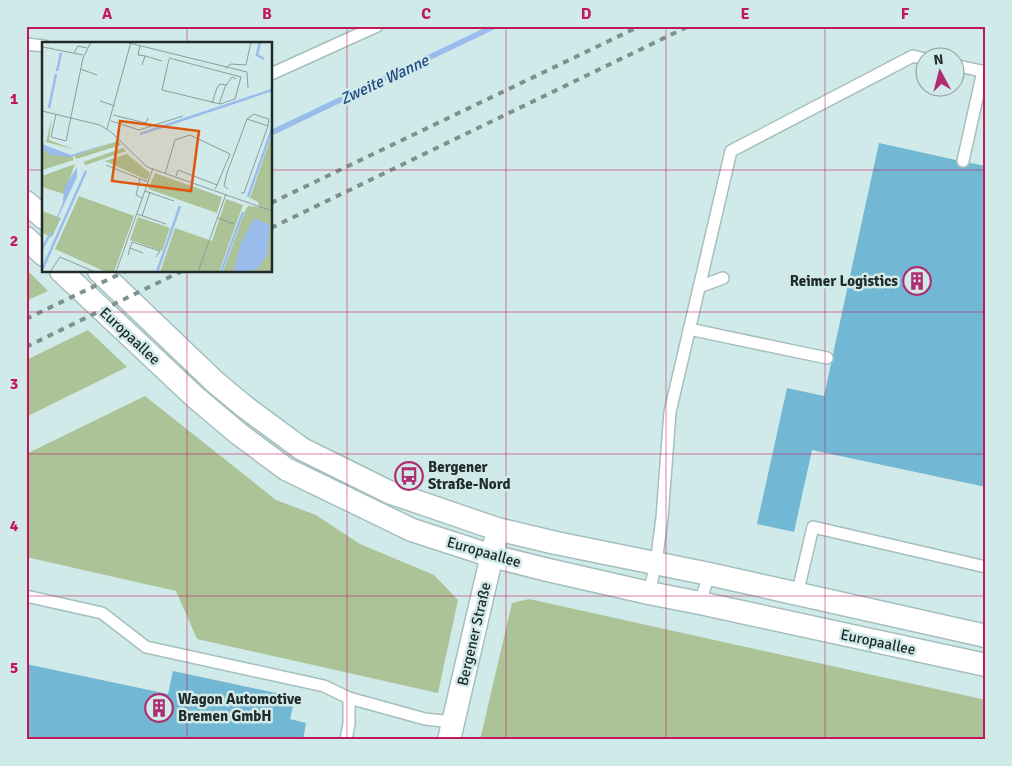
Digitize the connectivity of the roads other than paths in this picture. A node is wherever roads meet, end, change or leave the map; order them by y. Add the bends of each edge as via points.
1 (377, 26) edge
2 (26, 44) edge
3 (42, 46) edge
4 (914, 56) edge
5 (964, 67) edge
6 (985, 72) edge
7 (272, 74) edge
8 (963, 161) dead end
9 (26, 202) edge
10 (42, 216) edge
11 (26, 238) edge
12 (42, 253) edge
13 (62, 272) edge
14 (100, 272) edge
15 (723, 278) dead end
16 (699, 287) junction
17 (689, 329) junction
18 (827, 358) dead end
19 (497, 529) junction
20 (492, 556) junction
21 (656, 563) junction
22 (986, 567) edge
23 (709, 574) junction
24 (649, 593) junction
25 (797, 595) junction
26 (26, 596) edge
27 (700, 603) junction
28 (986, 636) edge
29 (986, 665) edge
30 (349, 698) junction
31 (451, 731) edge
32 (346, 740) edge

1 - 7 lane
2 - 3 lane
4 - 16 lane via 731,151
5 - 6 lane
6 - 8 lane
9 - 10 street
11 - 12 street
13 - 20 street, Europaallee via 195,397 286,469 412,530
14 - 19 street, Europaallee via 215,382 302,449 389,492
15 - 16 lane
16 - 17 lane
17 - 18 lane
17 - 21 lane via 670,412
19 - 20 street, Bergener Straße
19 - 21 street, Europaallee
20 - 24 street, Europaallee
20 - 31 street, Bergener Straße
21 - 23 street, Europaallee
21 - 24 lane
22 - 25 lane via 812,527
23 - 25 street, Europaallee
23 - 27 lane
24 - 27 street, Europaallee
25 - 28 street, Europaallee
26 - 30 lane via 102,613 146,647 324,686
27 - 29 street, Europaallee
30 - 31 lane via 425,719
30 - 32 lane

